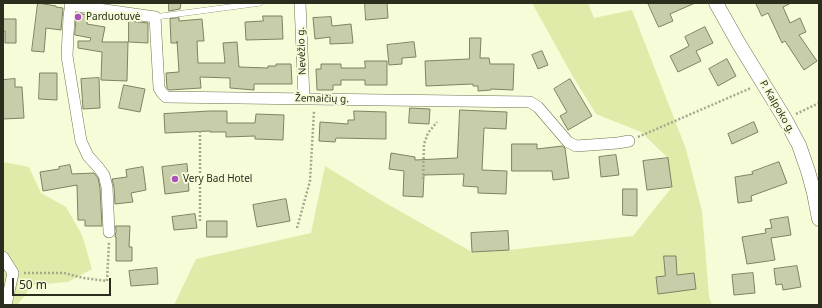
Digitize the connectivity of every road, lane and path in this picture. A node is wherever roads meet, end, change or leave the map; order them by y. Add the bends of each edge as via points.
1 (260, 3) edge
2 (300, 3) edge
3 (716, 3) edge
4 (70, 4) edge
5 (155, 17) junction
6 (749, 89) dead end
7 (310, 98) junction
8 (819, 103) edge
9 (797, 114) dead end
10 (437, 122) dead end
11 (200, 131) dead end
12 (629, 141) joint
13 (423, 179) dead end
14 (819, 219) edge
15 (200, 223) dead end
16 (297, 228) dead end
17 (109, 232) joint
18 (3, 257) edge
19 (13, 273) junction
20 (6, 305) edge

1 - 5 lane
2 - 7 street, Nevėžio g.
3 - 14 street, P. Kalpoko g. via 799,145
4 - 5 street
4 - 17 street via 67,56 81,141 88,156 104,175
5 - 7 street, Žemaičių g. via 159,88 166,96
6 - 12 path
7 - 12 street, Žemaičių g. via 530,102 538,107 568,142 576,146
7 - 16 path via 310,181
8 - 9 path
10 - 13 path via 428,133 424,144
11 - 15 path
17 - 19 path via 107,281 64,273
18 - 19 street
19 - 20 street

